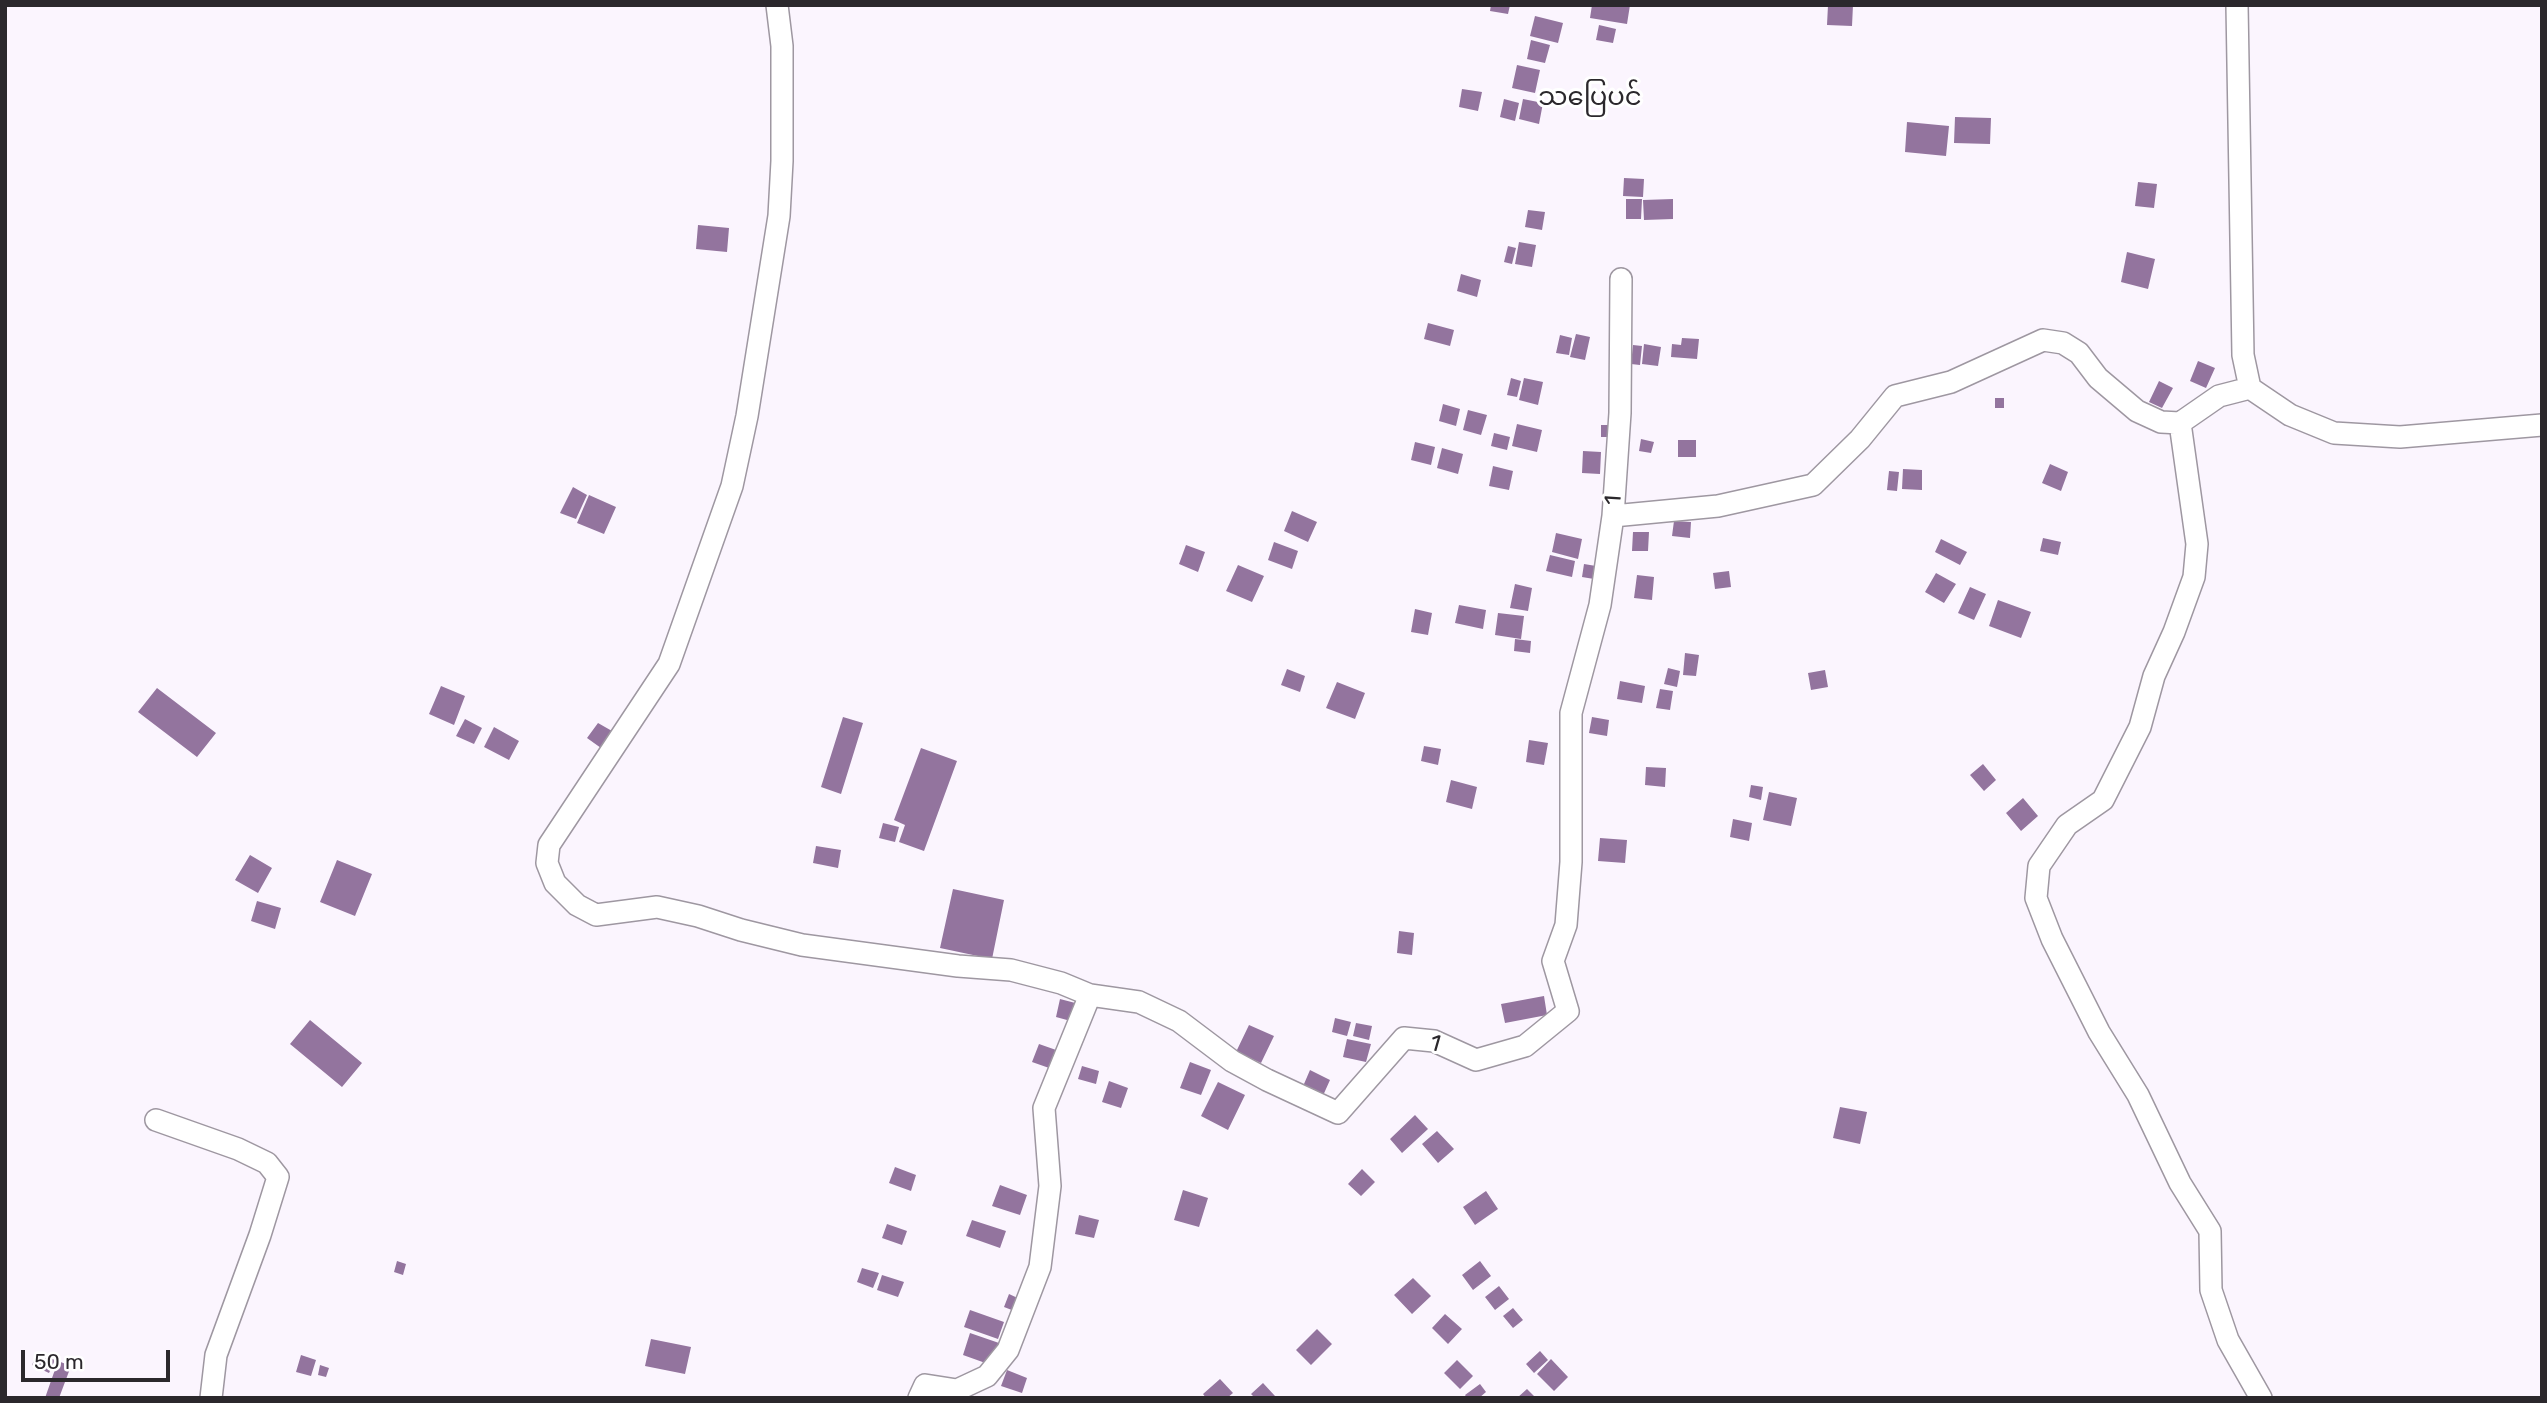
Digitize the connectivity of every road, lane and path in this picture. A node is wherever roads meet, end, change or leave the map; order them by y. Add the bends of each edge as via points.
1 (777, 5) edge
2 (2237, 5) edge
3 (1621, 279) dead end
4 (2250, 388) junction
5 (2180, 423) junction
6 (2542, 425) edge
7 (1614, 516) junction
8 (1090, 995) junction
9 (156, 1120) dead end
10 (212, 1398) edge
11 (919, 1398) edge
12 (2261, 1398) edge

1 - 8 street via 782,46 779,216 732,486 669,664 549,845 547,863 555,883 596,915 657,907 802,945 1011,970
2 - 4 street via 2243,355
3 - 7 street, 1
4 - 5 street via 2219,396
4 - 6 street via 2290,415 2334,433 2400,437
5 - 7 street via 2161,422 2137,411 2098,378 2080,353 2063,343 2043,340 1951,382 1895,396 1860,439 1812,485 1718,506
5 - 12 street via 2197,544 2194,577 2154,676 2140,727 2103,800 2067,825 2039,866 2036,898 2099,1032 2138,1095 2180,1184 2210,1230 2211,1290 2228,1340
7 - 8 street, 1 via 1600,606 1571,713 1571,862 1566,925 1553,961 1568,1011 1525,1046 1476,1060 1434,1041 1404,1038 1338,1113 1232,1061 1179,1021 1139,1002
8 - 11 street via 1044,1108 1050,1186 1040,1267 1008,1350 987,1376 957,1390 925,1385
9 - 10 street via 238,1149 267,1163 278,1177 216,1355

